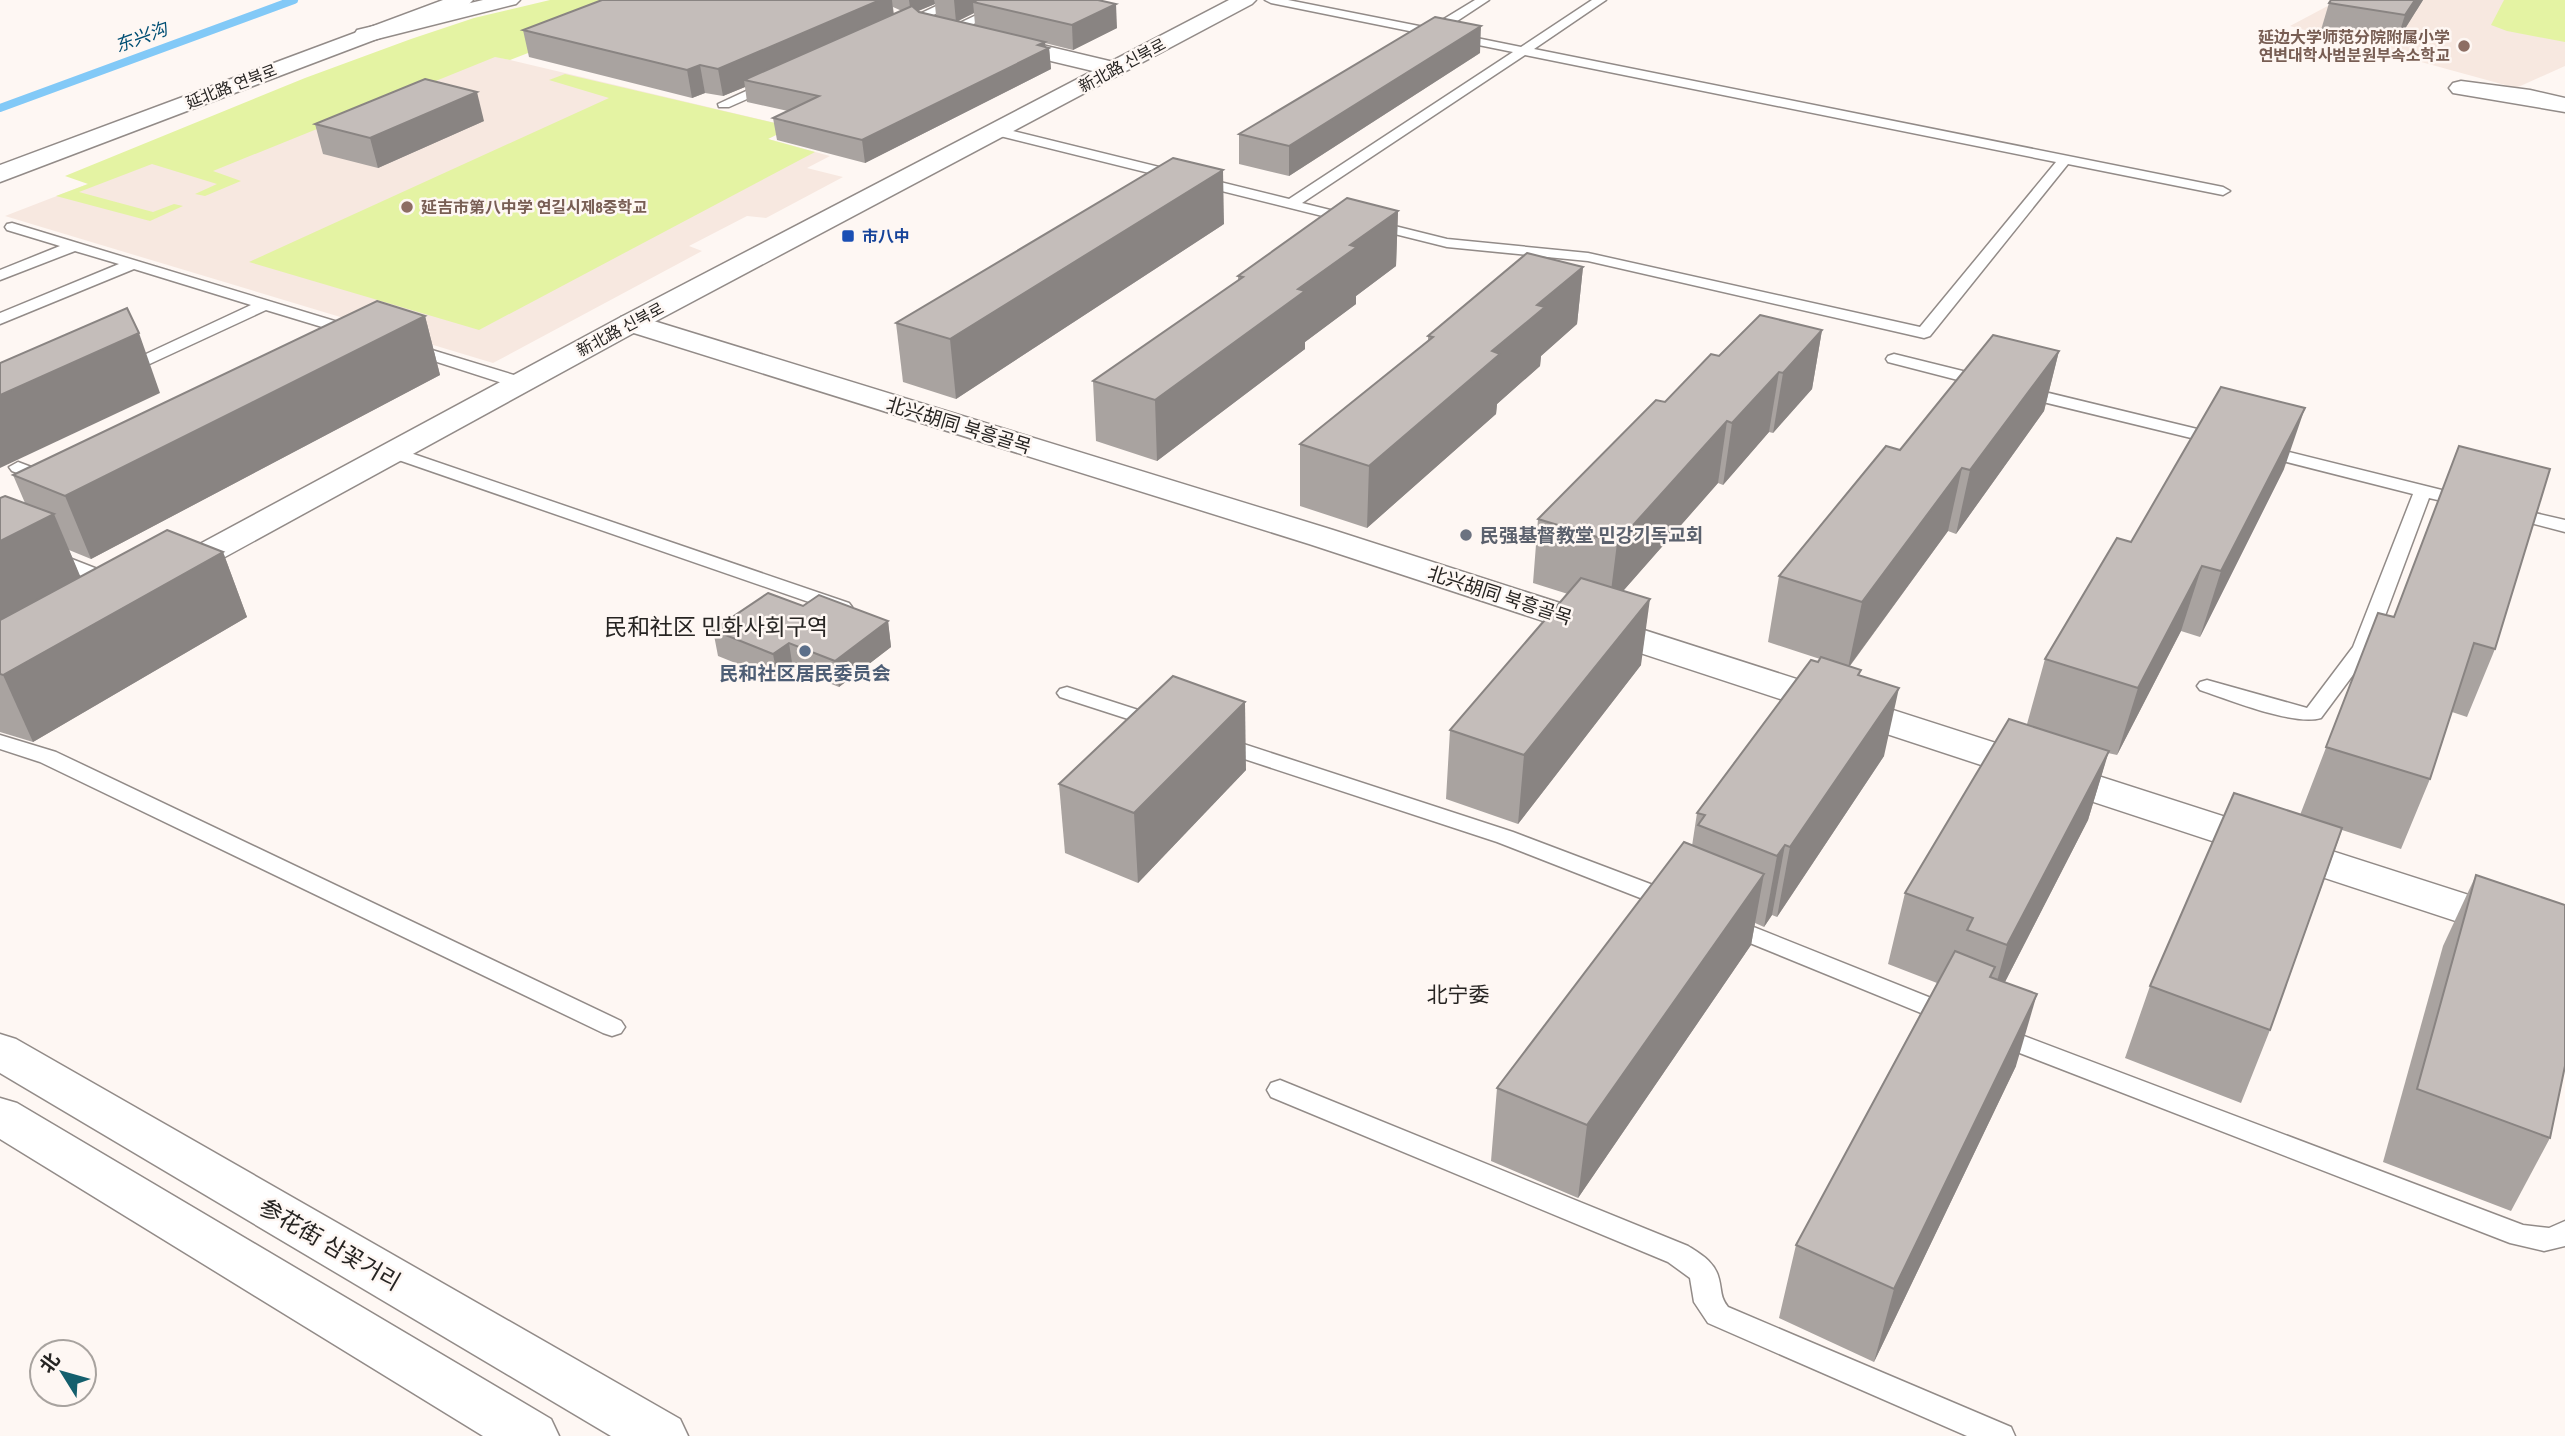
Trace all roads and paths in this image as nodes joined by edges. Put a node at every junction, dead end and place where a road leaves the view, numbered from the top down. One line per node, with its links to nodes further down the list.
1 (422, 0): 13 (street, 延北路 연북로)
2 (462, 0): 16 (street, 延北路 연북로)
3 (509, 0): 16 (street)
4 (959, 0): 12 (lane)
5 (1017, 0): 12 (lane)
6 (1245, 0): 18 (street, 新北路 신북로)
7 (1271, 0): 15 (lane)
8 (1483, 0): 15 (lane)
9 (1600, 0): 17 (lane)
10 (377, 9): 13 (street)
11 (897, 17): 12 (lane)
12 (931, 25): 14 (lane); 18 (street)
13 (341, 28): 24 (street, 延北路 연북로)
14 (887, 32)
15 (1432, 32): 17 (lane)
16 (365, 35): 26 (street, 延北路 연북로)
17 (1526, 51): 25 (lane); 28 (lane)
18 (1114, 69): 23 (street, 新北路 신북로)
19 (787, 76): 21 (lane)
20 (2461, 88): 22 (street)
21 (724, 104)
22 (2565, 105)
23 (997, 131): 28 (lane); 35 (street, 新北路 신북로)
24 (0, 153)
25 (2065, 159): 27 (lane); 28 (lane)
26 (0, 174)
27 (2222, 191)
28 (1291, 204)
29 (12, 227): 30 (lane)
30 (74, 246): 31 (lane); 32 (lane)
31 (134, 264): 33 (lane); 34 (lane)
32 (0, 275)
33 (266, 304): 37 (lane); 38 (lane)
34 (0, 319)
35 (631, 323): 38 (street, 新北路 신북로); 51 (street, 北兴胡同 북흥골목)
36 (1894, 359): 42 (lane)
37 (101, 380)
38 (521, 383): 39 (street, 新北路 신북로)
39 (393, 452): 45 (street, 新北路 신북로); 47 (lane)
40 (18, 467): 41 (lane)
41 (63, 485)
42 (2423, 491): 43 (lane); 48 (lane)
43 (2565, 526)
44 (0, 537): 45 (lane)
45 (144, 588): 46 (street, 新北路 신북로)
46 (103, 610)
47 (860, 614)
48 (2207, 686)
49 (1067, 693): 56 (lane)
50 (0, 742): 52 (lane)
51 (2565, 942)
52 (612, 1027)
53 (0, 1051): 58 (street, 参花街 삼꽃거리)
54 (1280, 1090): 59 (lane)
55 (0, 1116): 57 (street)
56 (2565, 1232)
57 (531, 1436)
58 (660, 1436)
59 (2000, 1436)

